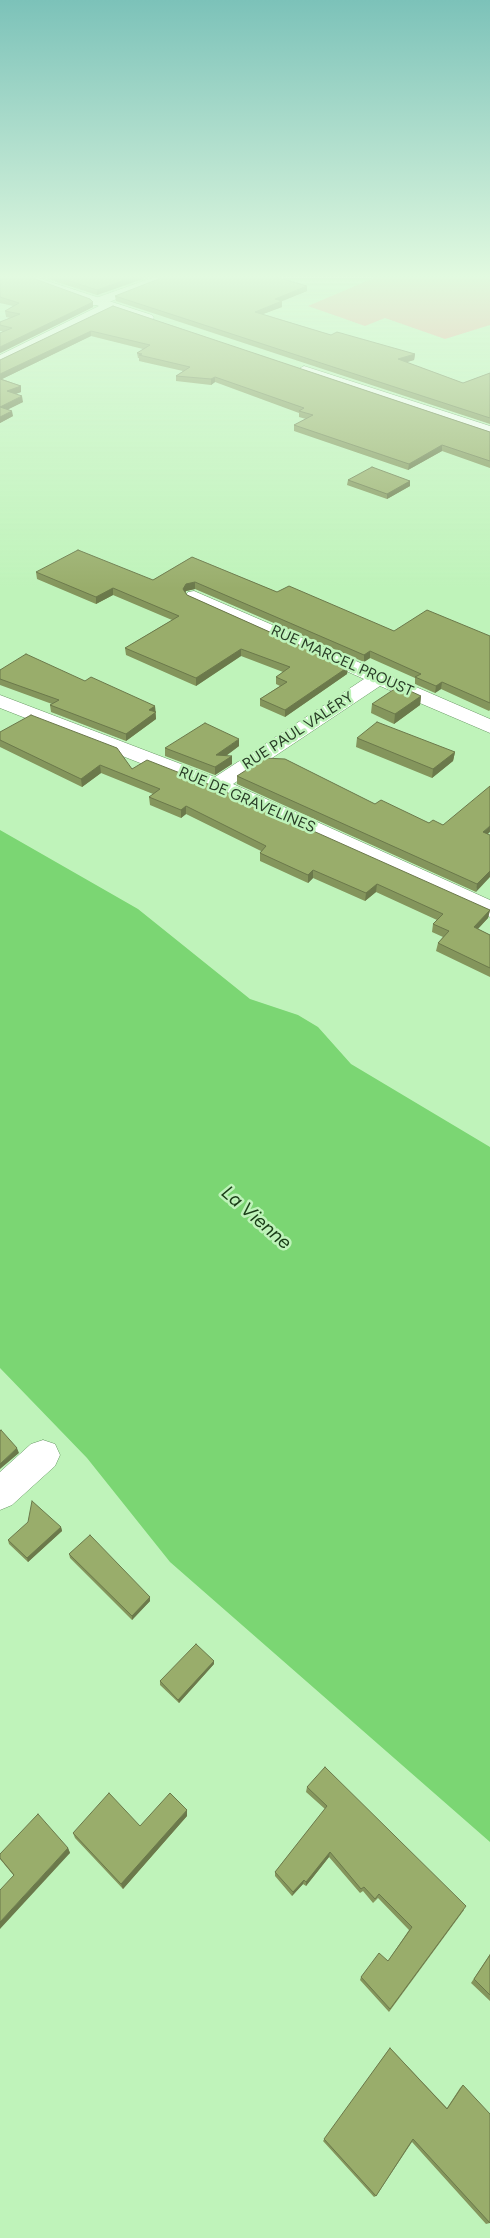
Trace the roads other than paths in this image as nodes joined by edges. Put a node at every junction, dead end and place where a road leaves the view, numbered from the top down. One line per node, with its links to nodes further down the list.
1 (334, 379): 2 (street)
2 (490, 431)
3 (194, 596): 4 (street, RUE MARCEL PROUST)
4 (380, 677): 6 (street, RUE MARCEL PROUST); 7 (street, RUE PAUL VALÉRY)
5 (0, 701): 7 (street, RUE DE GRAVELINES)
6 (490, 726)
7 (217, 785): 8 (street, RUE DE GRAVELINES)
8 (490, 909)
9 (43, 1456): 10 (street)
10 (0, 1494)

